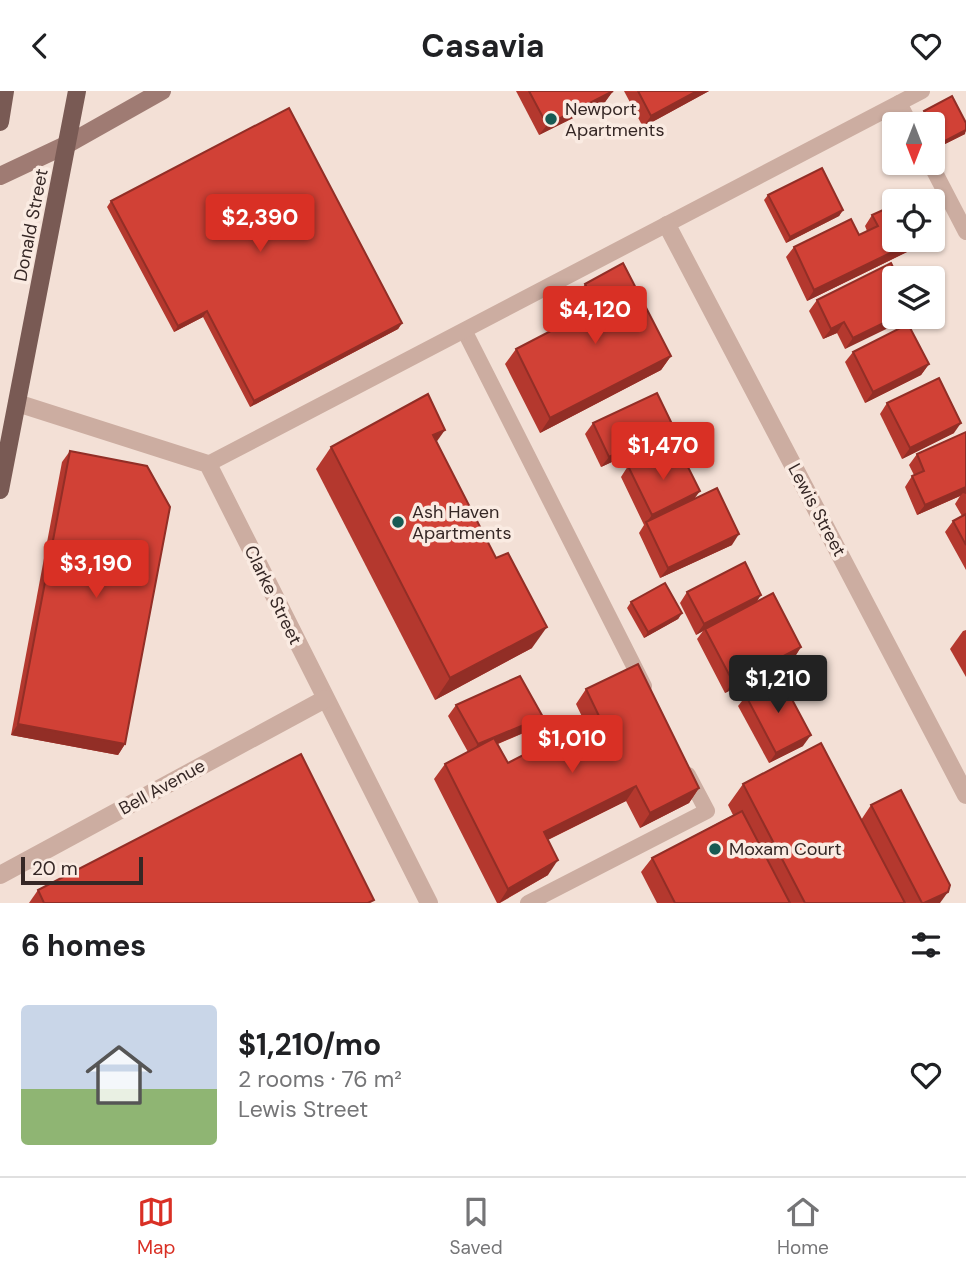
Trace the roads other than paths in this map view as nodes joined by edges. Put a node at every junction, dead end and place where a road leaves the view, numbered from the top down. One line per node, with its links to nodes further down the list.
1 (5, 91): 7 (main road)
2 (77, 91): 8 (main road, Donald Street)
3 (162, 91): 8 (street)
4 (922, 91): 5 (lane)
5 (900, 103): 6 (lane); 11 (lane)
6 (904, 112)
7 (0, 122)
8 (68, 143): 10 (street); 14 (main road, Donald Street)
9 (936, 175): 12 (lane)
10 (0, 176)
11 (667, 225): 13 (lane); 20 (street, Lewis Street)
12 (966, 232)
13 (465, 332): 15 (lane); 18 (lane)
14 (17, 403): 15 (street); 16 (main road, Donald Street)
15 (208, 464): 17 (street, Clarke Street)
16 (0, 490)
17 (325, 699): 21 (street, Bell Avenue); 22 (street, Clarke Street)
18 (651, 701)
19 (682, 762): 23 (lane)
20 (966, 795)
21 (0, 875)
22 (429, 903)
23 (528, 903)

